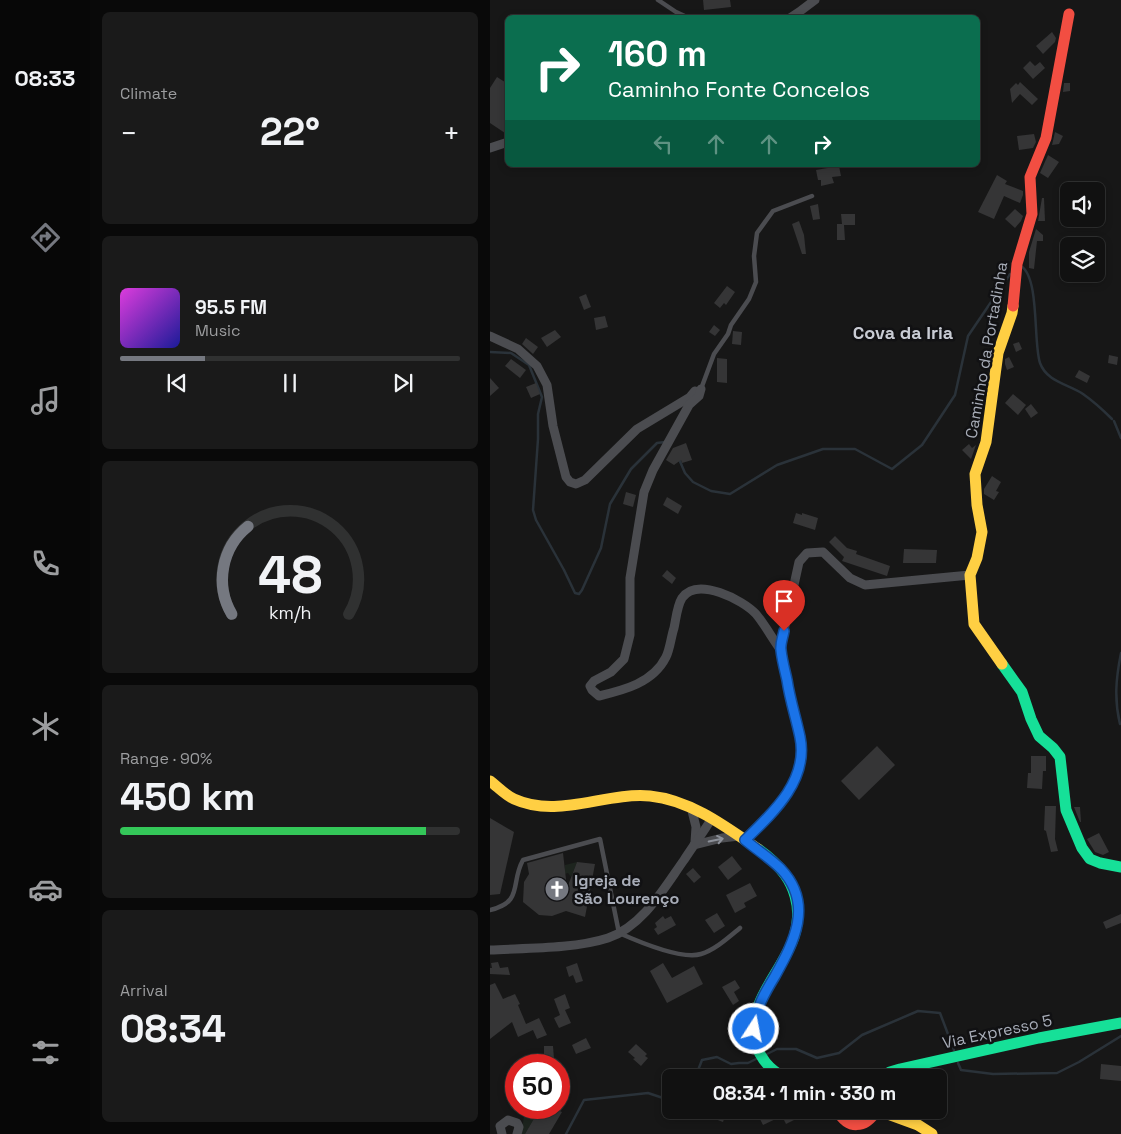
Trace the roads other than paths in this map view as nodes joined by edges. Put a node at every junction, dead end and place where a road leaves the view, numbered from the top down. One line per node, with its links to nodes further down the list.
1 (658, 0): 4 (lane)
2 (815, 0): 5 (street)
3 (1069, 14): 11 (street, Caminho da Portadinha)
4 (682, 15)
5 (794, 15)
6 (505, 143): 7 (street)
7 (490, 148)
8 (812, 196): 10 (lane)
9 (490, 336): 10 (street)
10 (701, 390): 12 (street)
11 (970, 575): 12 (street); 18 (street)
12 (780, 649): 16 (street)
13 (490, 780): 14 (street)
14 (692, 807): 15 (street); 17 (street)
15 (712, 818): 16 (street); 17 (street)
16 (742, 838): 17 (street, one-way to 16); 24 (street)
17 (694, 845): 21 (street)
18 (1121, 868)
19 (490, 910): 21 (lane)
20 (740, 928): 21 (lane)
21 (619, 933): 22 (street)
22 (490, 950)
23 (1121, 1023): 25 (street, Via Expresso 5)
24 (773, 1069)
25 (900, 1069)
26 (843, 1119): 27 (street)
27 (871, 1119)
28 (902, 1119): 32 (street)
29 (501, 1130): 30 (street); 31 (street)
30 (493, 1134)
31 (517, 1134)
32 (932, 1134)

